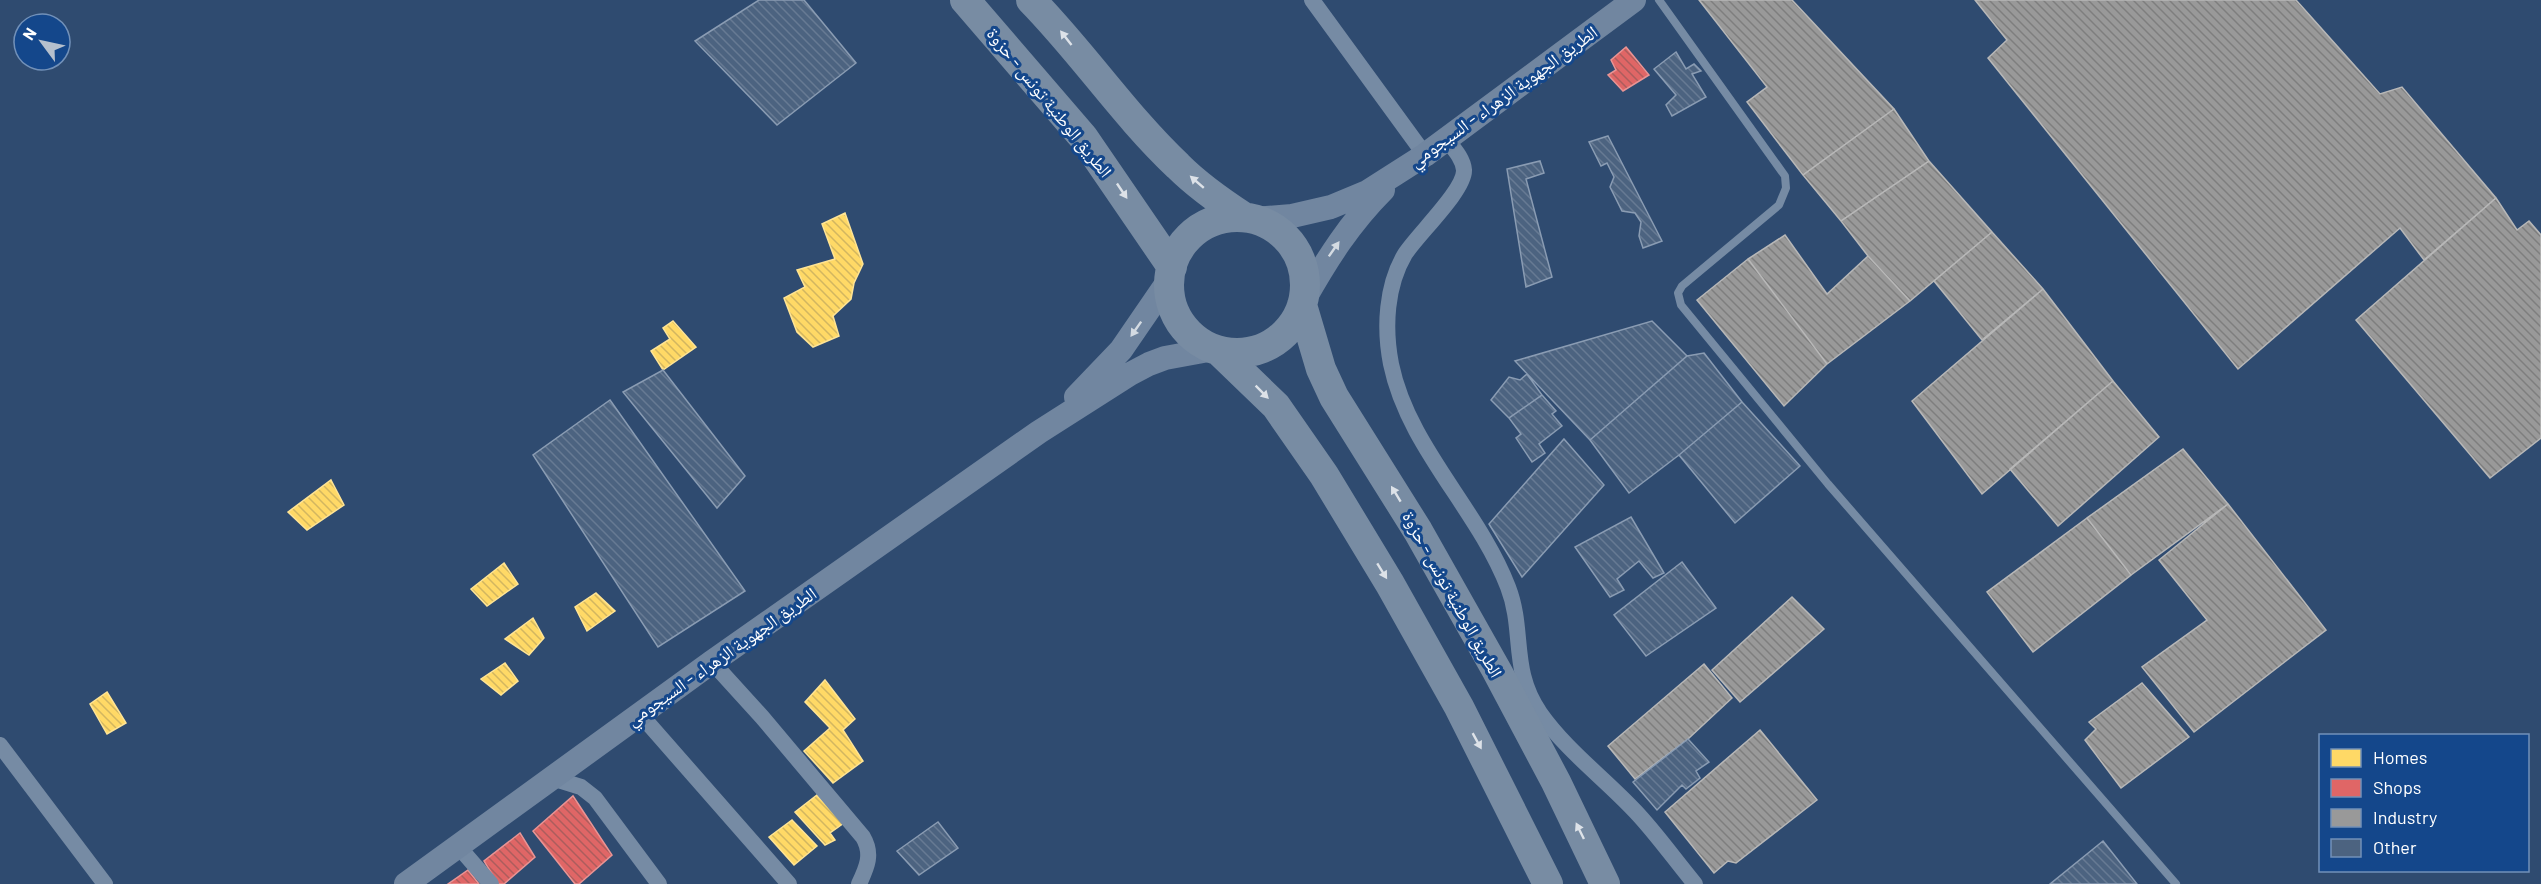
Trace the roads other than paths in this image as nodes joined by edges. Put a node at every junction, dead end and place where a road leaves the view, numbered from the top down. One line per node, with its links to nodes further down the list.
1 (965, 0): 10 (highway, الطريق الوطنية تونس - حزوة, one-way to 10)
2 (1031, 0): 9 (highway, one-way to 2)
3 (1311, 0): 7 (street)
4 (1634, 0): 6 (main road, الطريق الجهوية الزهراء - السيجومي)
5 (1659, 0): 28 (lane)
6 (1446, 139): 7 (main road, الطريق الجهوية الزهراء - السيجومي); 27 (street)
7 (1425, 155): 8 (main road, الطريق الجهوية الزهراء - السيجومي)
8 (1401, 171): 9 (main road, الطريق الجهوية الزهراء - السيجومي); 11 (main road, الطريق الجهوية الزهراء - السيجومي, one-way to 8)
9 (1249, 218): 10 (highway); 11 (highway)
10 (1170, 274): 12 (highway); 13 (main road, الطريق الجهوية الزهراء - السيجومي, one-way to 13)
11 (1303, 302): 12 (highway); 26 (highway, الطريق الوطنية تونس - حزوة, one-way to 11)
12 (1217, 350): 13 (main road, الطريق الجهوية الزهراء - السيجومي); 25 (highway, one-way to 25)
13 (1039, 432): 14 (main road, الطريق الجهوية الزهراء - السيجومي)
14 (712, 662): 15 (main road, الطريق الجهوية الزهراء - السيجومي); 24 (street)
15 (640, 714): 17 (main road, الطريق الجهوية الزهراء - السيجومي); 23 (street)
16 (0, 745): 20 (street)
17 (552, 778): 18 (main road, الطريق الجهوية الزهراء - السيجومي); 22 (street)
18 (458, 846): 19 (main road, الطريق الجهوية الزهراء - السيجومي); 21 (street)
19 (412, 882)
20 (105, 884)
21 (491, 884)
22 (659, 884)
23 (789, 884)
24 (859, 884)
25 (1548, 884)
26 (1605, 884)
27 (1695, 884)
28 (2176, 884)

